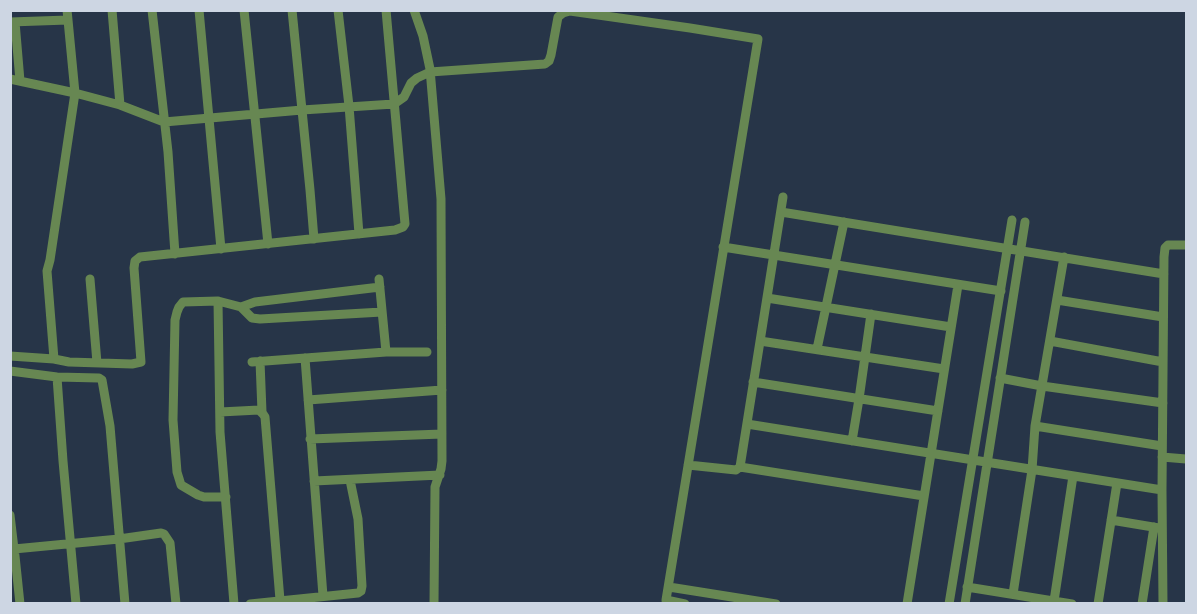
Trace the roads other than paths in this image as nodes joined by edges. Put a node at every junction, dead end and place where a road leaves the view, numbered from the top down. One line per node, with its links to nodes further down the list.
1 (112, 10): 15 (street)
2 (152, 10): 20 (street)
3 (199, 10): 19 (street)
4 (244, 10): 18 (street)
5 (292, 10): 17 (street)
6 (338, 10): 16 (street)
7 (387, 10): 14 (street)
8 (414, 10): 11 (street)
9 (67, 15): 10 (street); 13 (street)
10 (13, 22): 12 (street)
11 (430, 72): 14 (street); 30 (street); 68 (street)
12 (15, 80): 13 (street)
13 (75, 93): 15 (street); 59 (street)
14 (394, 104): 16 (street); 26 (street)
15 (120, 105): 20 (street)
16 (349, 106): 17 (street); 26 (street)
17 (302, 110): 18 (street); 27 (street)
18 (255, 114): 19 (street); 28 (street)
19 (210, 118): 20 (street); 32 (street)
20 (164, 122): 34 (street)
21 (783, 197): 22 (street)
22 (780, 212): 24 (street); 35 (street)
23 (1012, 220): 31 (street)
24 (844, 222): 31 (street); 37 (street)
25 (1026, 222): 33 (street)
26 (359, 234): 27 (street)
27 (314, 239): 28 (street)
28 (268, 244): 32 (street)
29 (1186, 245): 38 (street)
30 (723, 247): 35 (street); 86 (street)
31 (1008, 248): 33 (street); 41 (street)
32 (221, 249): 34 (street)
33 (1021, 250): 36 (street); 65 (street)
34 (175, 254): 61 (street)
35 (774, 255): 37 (street); 42 (street)
36 (1064, 257): 38 (street); 43 (street)
37 (835, 265): 40 (street); 46 (street)
38 (1164, 274): 49 (street)
39 (90, 279): 61 (street)
40 (958, 285): 41 (street); 50 (street)
41 (1001, 291): 84 (street)
42 (767, 298): 46 (street); 51 (street)
43 (1057, 300): 49 (street); 52 (street)
44 (218, 301): 45 (street); 73 (street); 96 (street)
45 (241, 307): 47 (street); 47 (street)
46 (826, 307): 48 (street); 53 (street)
47 (382, 312): 54 (street)
48 (871, 314): 50 (street); 57 (street)
49 (1164, 317): 60 (street)
50 (951, 327): 62 (street)
51 (760, 341): 53 (street); 66 (street)
52 (1050, 341): 60 (street); 67 (street)
53 (817, 349): 57 (street)
54 (386, 352): 55 (street); 58 (street)
55 (427, 352)
56 (10, 356): 59 (street)
57 (866, 357): 62 (street); 69 (street)
58 (304, 358): 70 (street); 74 (street)
59 (54, 359): 61 (street)
60 (1163, 362): 71 (street)
61 (97, 363)
62 (944, 369): 72 (street)
63 (10, 371): 64 (street)
64 (57, 377): 100 (street); 101 (street)
65 (1000, 378): 67 (street); 85 (street)
66 (753, 382): 69 (street); 75 (street)
67 (1042, 386): 71 (street); 76 (street)
68 (441, 390): 70 (street); 77 (street)
69 (860, 399): 72 (street); 79 (street)
70 (308, 400): 78 (street)
71 (1163, 403): 80 (street)
72 (938, 411): 81 (street)
73 (220, 412): 74 (street); 96 (street)
74 (262, 412): 107 (street)
75 (747, 424): 79 (street); 87 (street)
76 (1035, 426): 80 (street); 88 (street)
77 (442, 434): 78 (street); 89 (street)
78 (310, 439): 92 (street)
79 (852, 441): 81 (street)
80 (1162, 446): 82 (street)
81 (931, 454): 84 (street); 95 (street)
82 (1162, 457): 83 (street); 94 (street)
83 (1186, 459)
84 (972, 460): 85 (street); 119 (street)
85 (986, 463): 88 (street); 104 (street)
86 (688, 465): 87 (street); 103 (street)
87 (740, 467): 95 (street)
88 (1032, 470): 90 (street); 105 (street)
89 (440, 475): 91 (street); 115 (street)
90 (1073, 476): 93 (street); 108 (street)
91 (350, 480): 92 (street); 106 (street)
92 (314, 481): 106 (street)
93 (1117, 483): 94 (street); 98 (street)
94 (1162, 490): 99 (street)
95 (924, 496): 118 (street)
96 (226, 497): 113 (street)
97 (10, 515): 102 (street)
98 (1111, 520): 99 (street); 122 (street)
99 (1158, 528): 123 (street); 124 (street)
100 (119, 539): 101 (street); 111 (street); 112 (street)
101 (71, 543): 102 (street); 110 (street)
102 (12, 549): 109 (street)
103 (669, 587): 116 (street); 117 (street)
104 (967, 587): 105 (street); 120 (street)
105 (1013, 594): 108 (street)
106 (323, 596): 107 (street)
107 (280, 600): 114 (street)
108 (1054, 601): 121 (street)
109 (21, 603)
110 (76, 603)
111 (125, 603)
112 (176, 603)
113 (234, 603)
114 (250, 603)
115 (434, 603)
116 (685, 603)
117 (776, 603)
118 (907, 603)
119 (949, 603)
120 (965, 603)
121 (1072, 603)
122 (1098, 603)
123 (1142, 603)
124 (1163, 603)

